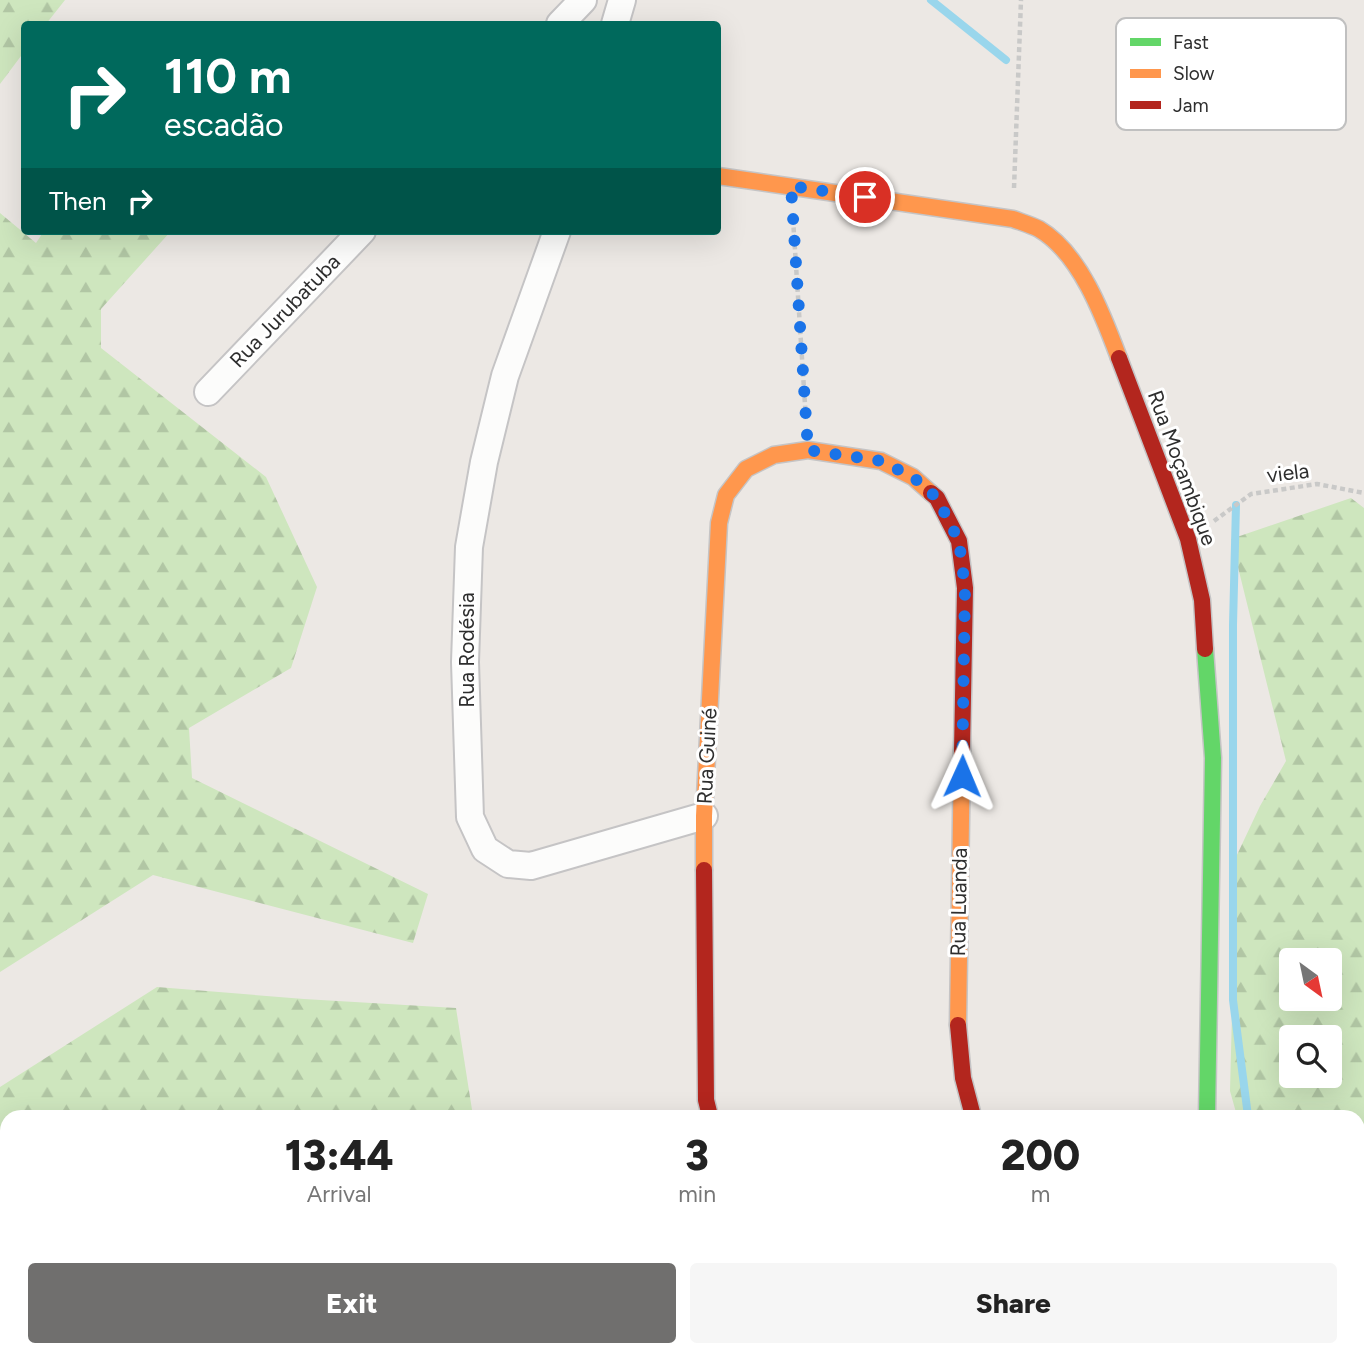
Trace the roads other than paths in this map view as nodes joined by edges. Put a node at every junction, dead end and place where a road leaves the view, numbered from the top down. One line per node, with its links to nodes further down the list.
1 (583, 0): 3 (street)
2 (622, 0): 4 (street)
3 (563, 21)
4 (616, 21)
5 (721, 176): 13 (street, Rua Moçambique)
6 (358, 235): 8 (street, Rua Jurubatuba)
7 (556, 235): 10 (street, Rua Rodésia)
8 (208, 392)
9 (808, 450): 10 (street, Rua Guiné); 12 (street, Rua Luanda)
10 (704, 816): 11 (street, Rua Guiné)
11 (708, 1110)
12 (971, 1110)
13 (1207, 1110)

